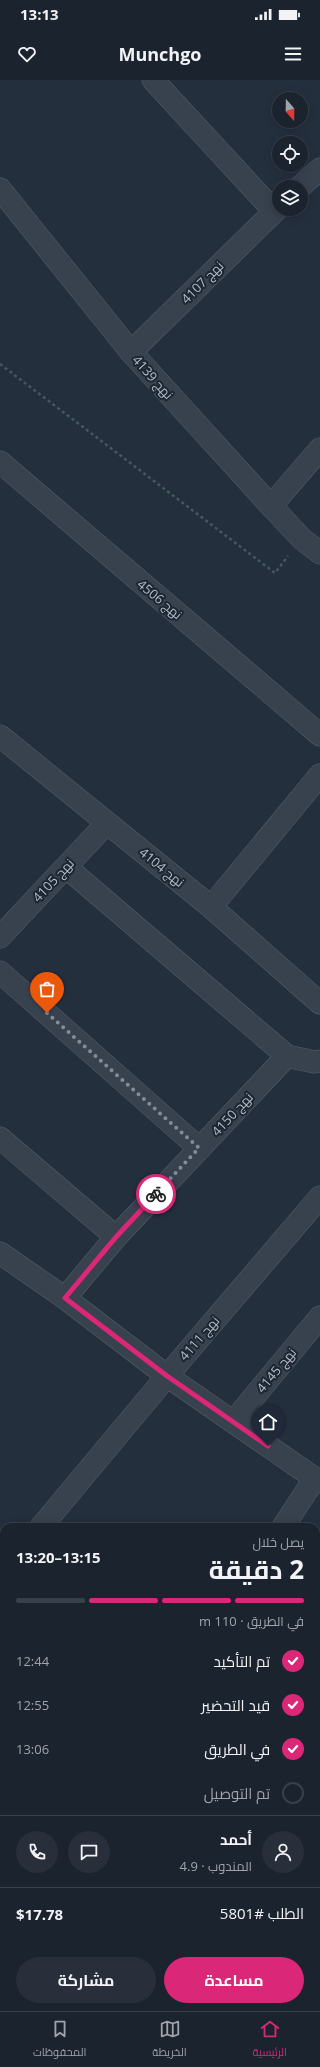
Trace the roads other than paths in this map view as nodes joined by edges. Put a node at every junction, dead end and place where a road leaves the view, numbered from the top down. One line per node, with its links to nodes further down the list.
1 (153, 80): 5 (street, نهج 4107)
2 (320, 169): 3 (street)
3 (308, 180)
4 (0, 189): 7 (street, نهج 4139)
5 (272, 205)
6 (272, 213): 7 (street, نهج 4107)
7 (131, 352): 10 (street, نهج 4139)
8 (320, 449): 10 (street)
9 (0, 462): 12 (street, نهج 4506)
10 (271, 506): 11 (street, نهج 4139)
11 (320, 553)
12 (320, 735)
13 (0, 736): 15 (street, نهج 4104)
14 (320, 774): 17 (street)
15 (107, 823): 16 (street, نهج 4105); 17 (street, نهج 4104)
16 (66, 867): 18 (street, نهج 4105); 21 (street)
17 (212, 907): 20 (street, نهج 4104)
18 (0, 937)
19 (0, 972): 24 (street)
20 (320, 1003)
21 (287, 1056): 22 (street); 24 (street, نهج 4150)
22 (320, 1061)
23 (0, 1138): 26 (street)
24 (199, 1148): 26 (street, نهج 4150)
25 (320, 1197): 30 (street, نهج 4111)
26 (116, 1237): 28 (street, نهج 4150)
27 (0, 1253): 28 (street)
28 (65, 1298): 30 (street)
29 (320, 1317): 31 (street, نهج 4145)
30 (167, 1376): 31 (street); 33 (street, نهج 4111)
31 (233, 1422): 32 (street)
32 (317, 1480): 34 (street)
33 (48, 1523)
34 (286, 1523)

